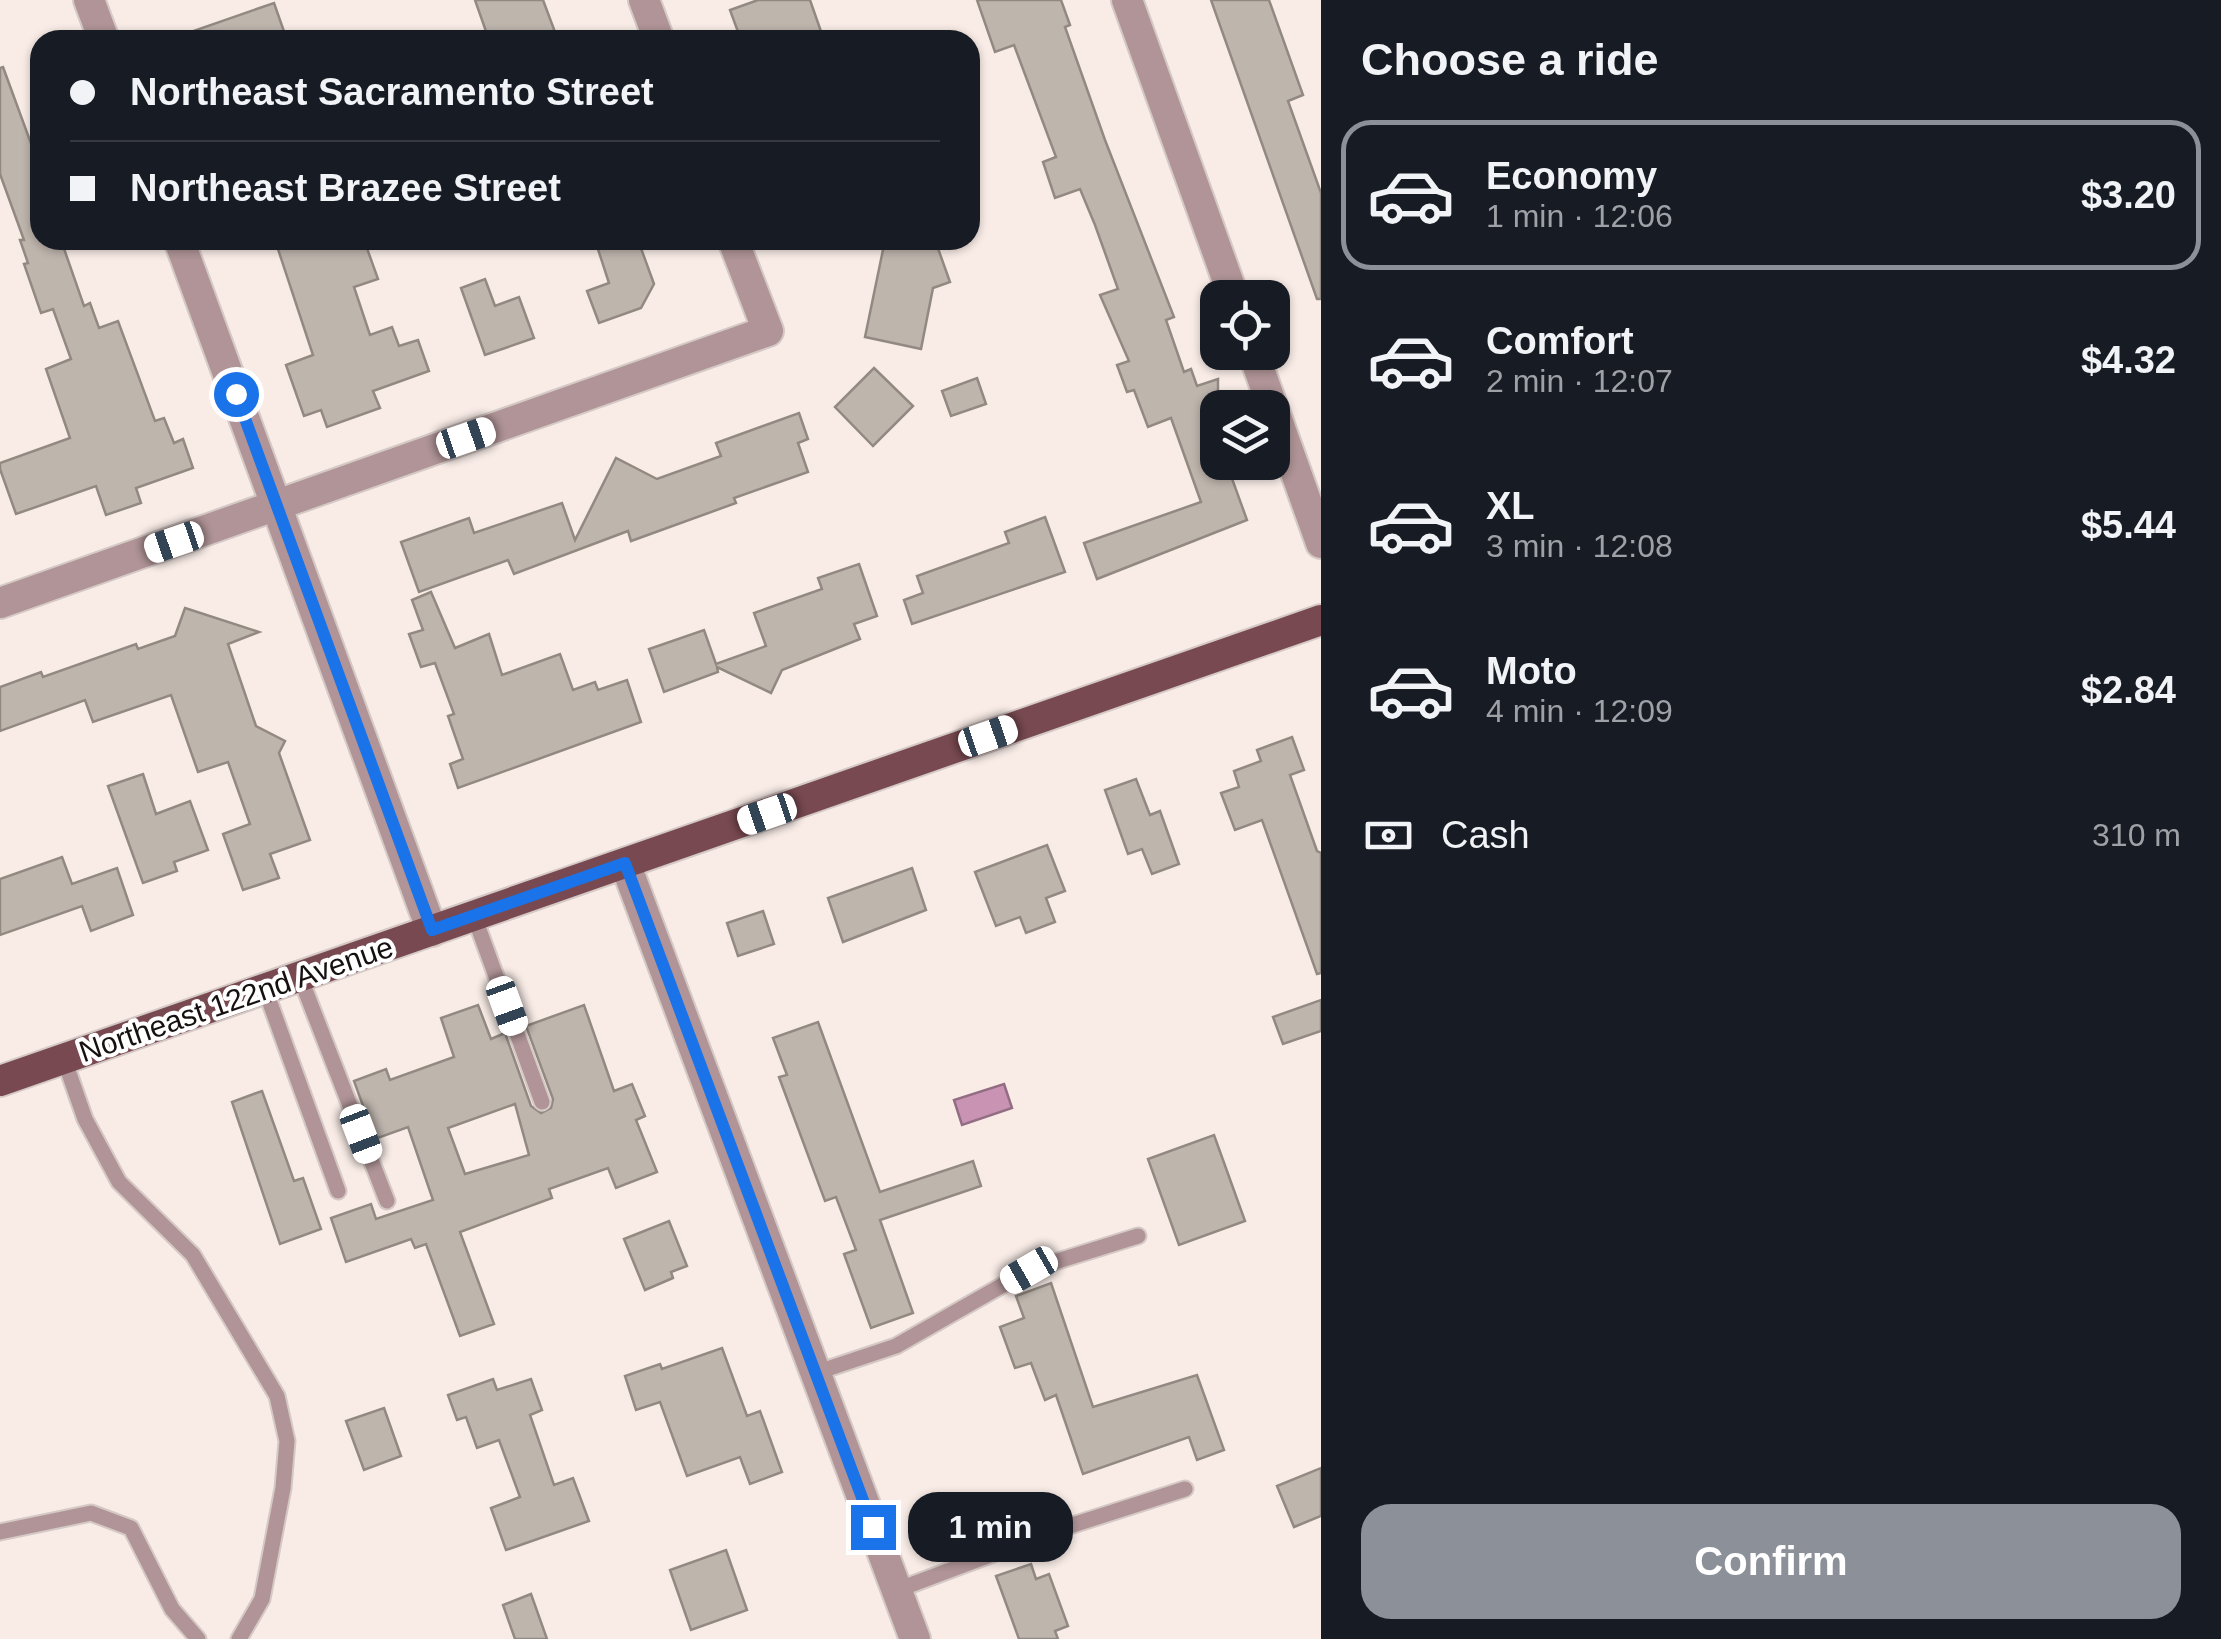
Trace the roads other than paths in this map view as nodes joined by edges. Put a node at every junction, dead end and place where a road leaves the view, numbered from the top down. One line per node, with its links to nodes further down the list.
1 (90, 0): 4 (street)
2 (644, 0): 5 (street)
3 (1128, 0): 8 (street)
4 (100, 30)
5 (655, 30)
6 (183, 250): 10 (street)
7 (738, 250): 10 (street)
8 (1228, 280)
9 (1259, 370): 11 (street)
10 (278, 505): 12 (street); 16 (street)
11 (1321, 543)
12 (0, 603)
13 (1321, 620): 14 (main road, Northeast 122nd Avenue)
14 (625, 863): 15 (main road, Northeast 122nd Avenue); 25 (street)
15 (474, 916): 16 (main road, Northeast 122nd Avenue); 21 (lane)
16 (432, 930): 17 (main road, Northeast 122nd Avenue)
17 (300, 977): 18 (main road, Northeast 122nd Avenue); 23 (lane)
18 (265, 989): 19 (main road, Northeast 122nd Avenue); 22 (lane)
19 (64, 1059): 20 (main road, Northeast 122nd Avenue); 30 (lane)
20 (0, 1082)
21 (542, 1102)
22 (338, 1191)
23 (387, 1201)
24 (1138, 1236): 25 (lane)
25 (815, 1372): 28 (street)
26 (1185, 1488): 28 (lane)
27 (0, 1532): 29 (lane)
28 (896, 1590): 31 (street)
29 (198, 1639)
30 (239, 1639)
31 (915, 1639)

